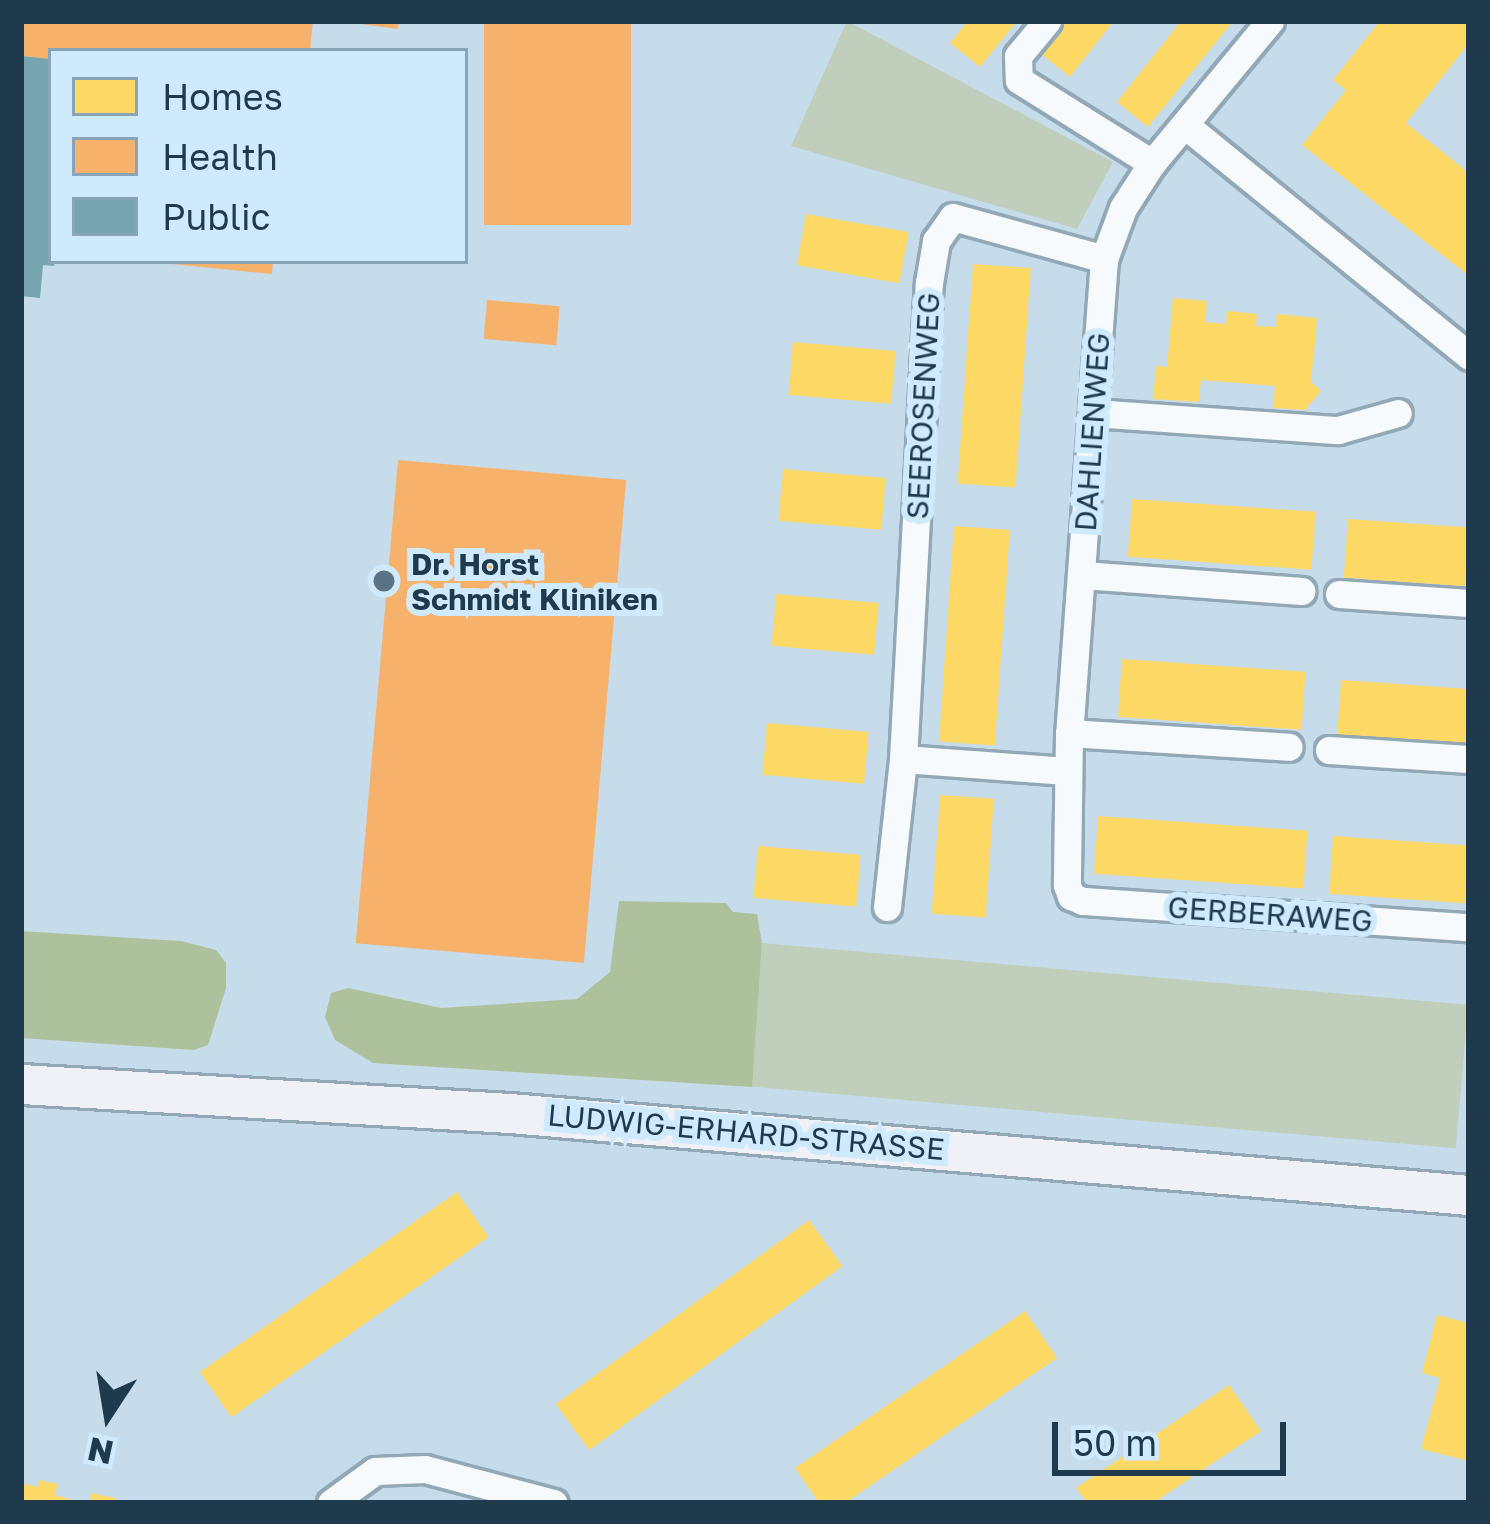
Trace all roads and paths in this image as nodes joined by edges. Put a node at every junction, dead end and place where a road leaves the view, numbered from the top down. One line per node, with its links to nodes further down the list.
1 (1047, 21): 4 (street)
2 (1270, 21): 3 (street, DAHLIENWEG)
3 (1185, 125): 4 (street, DAHLIENWEG); 6 (street)
4 (1152, 164): 5 (street, DAHLIENWEG)
5 (1104, 259): 7 (street, DAHLIENWEG); 16 (street, SEEROSENWEG)
6 (1469, 356)
7 (1093, 413): 8 (street); 9 (street, DAHLIENWEG)
8 (1398, 413)
9 (1083, 575): 10 (street); 13 (street, DAHLIENWEG)
10 (1301, 591)
11 (1339, 593): 12 (street)
12 (1469, 603)
13 (1069, 733): 14 (street); 18 (street, DAHLIENWEG)
14 (1289, 747)
15 (1329, 750): 17 (street)
16 (903, 759): 18 (street); 20 (street, SEEROSENWEG)
17 (1469, 759)
18 (1067, 771): 19 (street, DAHLIENWEG)
19 (1071, 896): 21 (street, GERBERAWEG)
20 (887, 907)
21 (1469, 927)
22 (21, 1084): 23 (main road, LUDWIG-ERHARD-STRASSE)
23 (1469, 1195)
24 (331, 1503): 25 (street)
25 (554, 1503)

